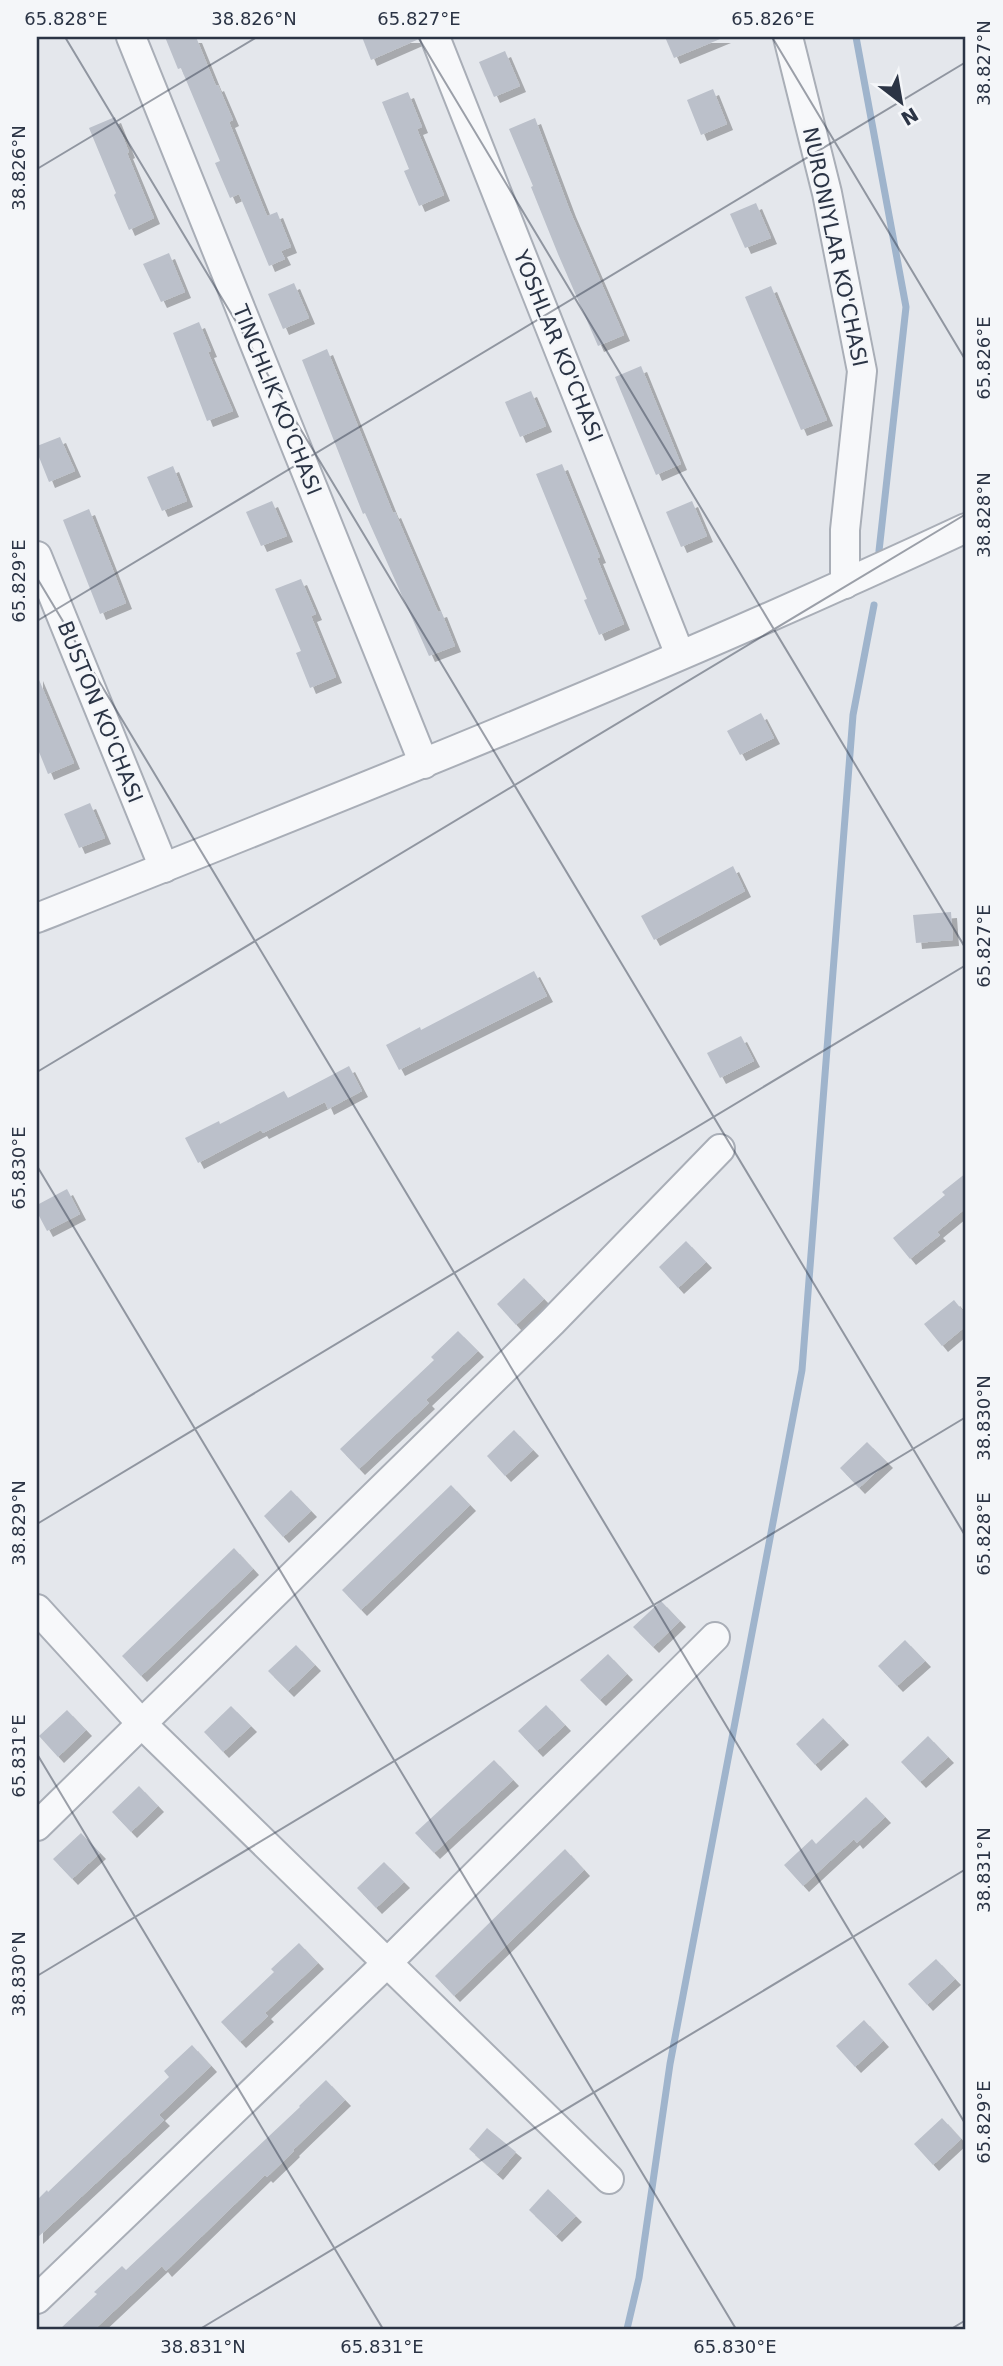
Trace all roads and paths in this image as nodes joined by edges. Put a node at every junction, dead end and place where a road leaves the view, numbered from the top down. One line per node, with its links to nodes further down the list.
1 (131, 37): 8 (street, TINCHLIK KO'CHASI)
2 (435, 37): 7 (street, YOSHLAR KO'CHASI)
3 (788, 37): 6 (street, NURONIYLAR KO'CHASI)
4 (966, 528): 6 (street)
5 (37, 556): 9 (street, BUSTON KO'CHASI)
6 (845, 584): 7 (street)
7 (680, 655): 8 (street)
8 (424, 764): 9 (street)
9 (164, 868): 10 (street)
10 (37, 918)
11 (720, 1149): 14 (street)
12 (37, 1609): 14 (street)
13 (715, 1637): 16 (street)
14 (142, 1724): 15 (street); 16 (street)
15 (37, 1826)
16 (386, 1964): 17 (street); 18 (street)
17 (609, 2179)
18 (37, 2299)

